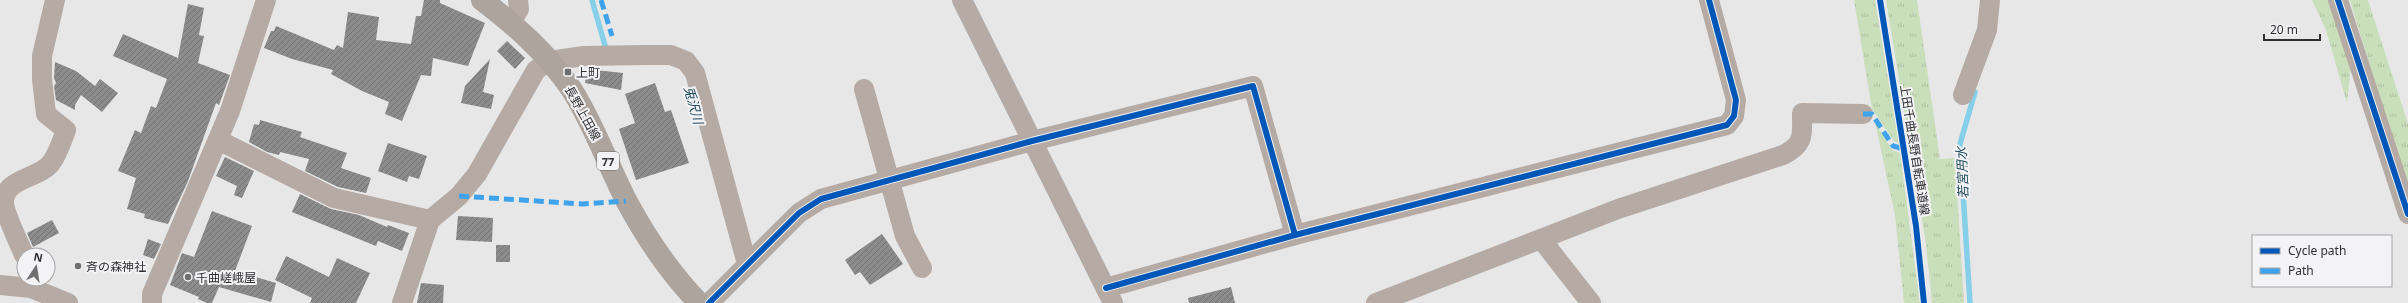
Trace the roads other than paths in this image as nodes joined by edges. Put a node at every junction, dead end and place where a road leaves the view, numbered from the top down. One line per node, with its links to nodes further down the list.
1 (55, 0): 21 (street)
2 (266, 0): 14 (street)
3 (482, 0): 9 (main road, 長野上田線 / 77)
4 (518, 0): 9 (street)
5 (962, 0): 15 (street)
6 (1709, 0): 19 (street)
7 (1990, 0): 12 (street)
8 (2338, 0): 17 (street)
9 (511, 22): 10 (main road, 長野上田線 / 77)
10 (549, 61): 18 (street); 22 (street); 31 (main road, 長野上田線 / 77)
11 (864, 89): 16 (street)
12 (1963, 95)
13 (1863, 114): 20 (street)
14 (218, 140): 18 (street); 29 (street)
15 (1032, 141): 16 (street); 19 (street); 27 (street)
16 (890, 180): 22 (street); 23 (street)
17 (2408, 214)
18 (430, 220): 30 (street)
19 (1295, 235): 27 (street)
20 (1541, 239): 33 (street); 34 (street)
21 (21, 247)
22 (746, 264): 32 (street)
23 (922, 268)
24 (16, 284): 25 (street)
25 (0, 285)
26 (36, 287): 28 (street)
27 (1109, 296)
28 (68, 303)
29 (152, 303)
30 (402, 303)
31 (699, 303)
32 (710, 303)
33 (1376, 303)
34 (1591, 303)

